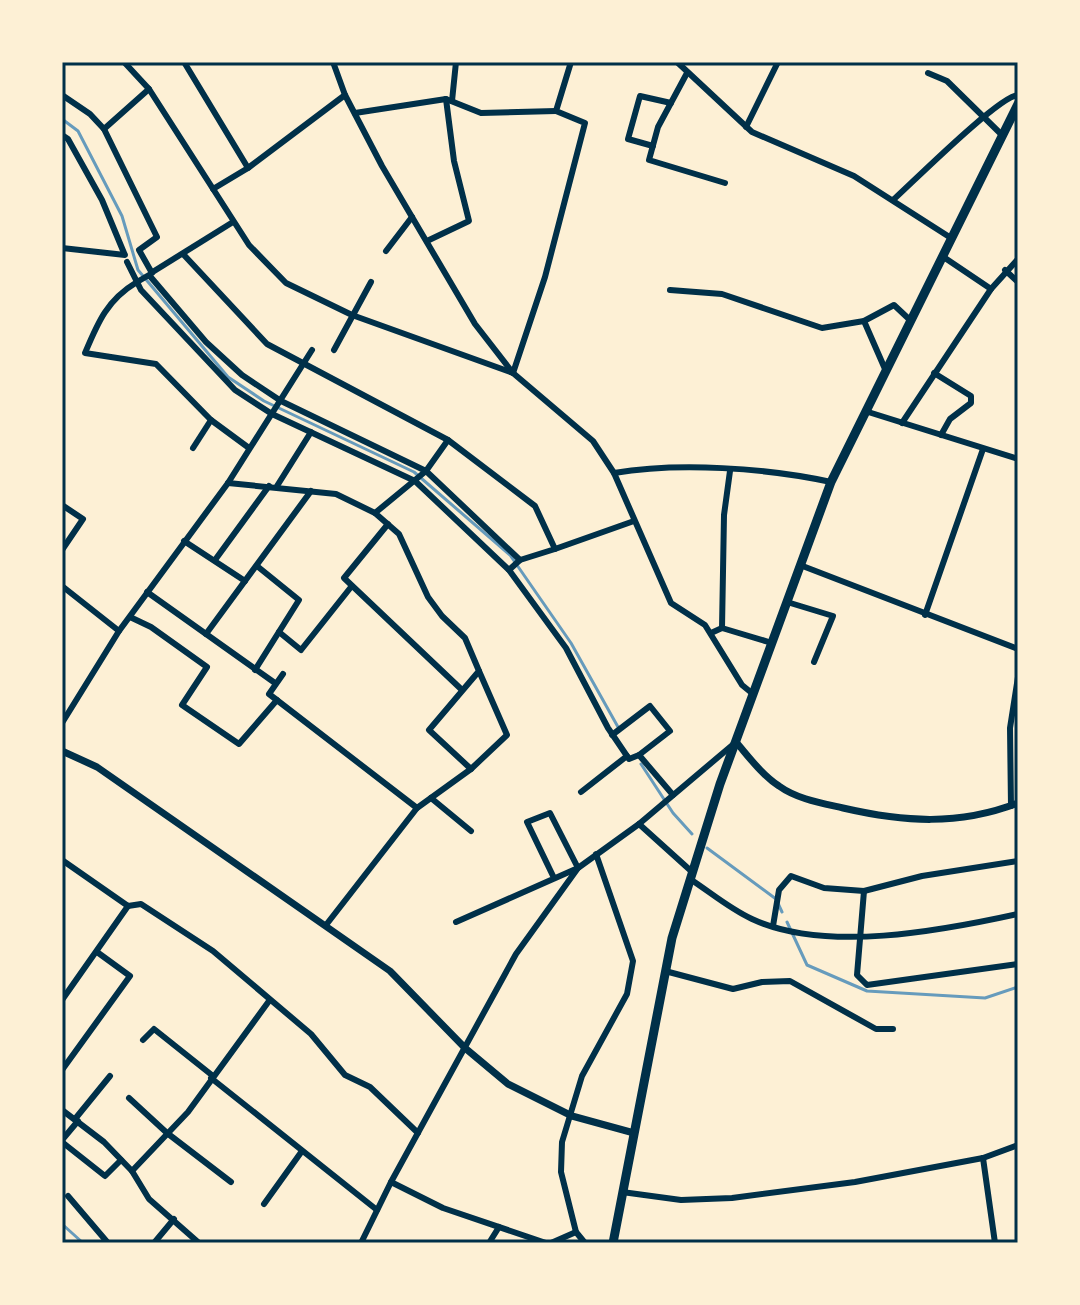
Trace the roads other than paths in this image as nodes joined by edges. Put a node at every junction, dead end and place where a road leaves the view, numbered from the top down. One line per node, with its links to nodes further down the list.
1 (124, 62): 10 (street)
2 (184, 62): 25 (street)
3 (333, 62): 12 (street)
4 (456, 62): 14 (street)
5 (571, 62): 17 (street)
6 (677, 62): 8 (street)
7 (778, 62): 20 (street)
8 (687, 73): 15 (street); 20 (street)
9 (928, 73): 19 (street)
10 (149, 89): 21 (street); 27 (street)
11 (62, 95): 21 (street)
12 (345, 95): 18 (street); 25 (street)
13 (1018, 95): 19 (street)
14 (449, 100): 17 (street); 18 (street); 32 (street)
15 (671, 103): 24 (street); 24 (street)
16 (1017, 109): 23 (main road)
17 (556, 111): 52 (street)
18 (355, 113): 29 (street)
19 (984, 117): 23 (street); 28 (street)
20 (746, 127): 28 (street)
21 (104, 129): 40 (street)
22 (62, 135): 37 (street)
23 (1003, 136): 31 (main road)
24 (653, 146): 26 (street)
25 (248, 168): 27 (street)
26 (725, 183)
27 (213, 189): 30 (street)
28 (893, 200): 31 (street)
29 (412, 217): 32 (street); 34 (street)
30 (233, 222): 35 (street); 45 (street)
31 (951, 238): 36 (main road)
32 (427, 241): 52 (street)
33 (62, 248): 37 (street)
34 (386, 251)
35 (183, 254): 40 (street); 50 (street)
36 (942, 256): 43 (street); 46 (main road)
37 (125, 257): 40 (street)
38 (1018, 259): 39 (street)
39 (1005, 270): 42 (street); 43 (street)
40 (145, 277): 54 (street); 54 (street); 56 (street)
41 (371, 282): 45 (street)
42 (1018, 282)
43 (991, 289): 53 (street)
44 (670, 290): 47 (street)
45 (352, 315): 49 (street); 52 (street)
46 (910, 320): 47 (street); 51 (main road)
47 (864, 321): 51 (street)
48 (312, 350): 50 (street)
49 (334, 350)
50 (303, 365): 54 (street); 60 (street)
51 (885, 369): 55 (main road)
52 (513, 373): 66 (street)
53 (934, 373): 57 (street); 59 (street)
54 (277, 407): 58 (street); 62 (street); 67 (street)
55 (864, 410): 57 (street); 68 (main road)
56 (211, 420): 61 (street); 62 (street)
57 (902, 423): 59 (street)
58 (311, 432): 67 (street); 71 (street)
59 (941, 435): 63 (street)
60 (448, 440): 67 (street); 78 (street)
61 (193, 448)
62 (249, 448): 69 (street)
63 (983, 449): 64 (street); 89 (street)
64 (1018, 459)
65 (730, 471): 66 (street); 68 (street); 91 (street)
66 (614, 473): 75 (street)
67 (421, 476): 74 (street); 81 (street); 81 (street)
68 (831, 482): 82 (main road)
69 (228, 483): 70 (street); 77 (street)
70 (269, 486): 71 (street); 80 (street)
71 (277, 486): 72 (street)
72 (311, 491): 74 (street); 83 (street)
73 (62, 505): 79 (street)
74 (375, 513): 76 (street)
75 (634, 521): 78 (street); 94 (street)
76 (388, 524): 86 (street); 100 (street)
77 (184, 541): 80 (street); 87 (street)
78 (555, 549): 81 (street)
79 (62, 550)
80 (215, 560): 84 (street)
81 (515, 564): 108 (street)
82 (800, 565): 88 (main road); 89 (street)
83 (257, 566): 84 (street); 93 (street)
84 (245, 581): 95 (street)
85 (62, 586): 92 (street)
86 (351, 587): 93 (street); 104 (street)
87 (147, 592): 90 (street); 95 (street)
88 (787, 602): 96 (main road); 98 (street)
89 (925, 615): 97 (street)
90 (130, 617): 92 (street); 106 (street)
91 (722, 628): 94 (street); 96 (street)
92 (119, 631): 107 (street)
93 (279, 632): 99 (street)
94 (711, 633): 105 (street)
95 (206, 634): 99 (street)
96 (772, 643): 105 (main road)
97 (1018, 649)
98 (814, 662)
99 (255, 670): 103 (street)
100 (479, 671): 104 (street); 113 (street)
101 (283, 674): 103 (street)
102 (1018, 677): 117 (street)
103 (275, 683): 106 (street)
104 (461, 689): 113 (street)
105 (753, 694): 109 (main road)
106 (277, 700): 118 (street)
107 (62, 723)
108 (612, 735): 111 (street); 112 (street)
109 (736, 742): 116 (street); 117 (street); 125 (main road)
110 (62, 751): 131 (street)
111 (639, 755): 112 (street); 116 (street)
112 (627, 756): 114 (street)
113 (471, 769): 115 (street)
114 (581, 792)
115 (431, 798): 118 (street); 120 (street)
116 (668, 800): 119 (street)
117 (1014, 804)
118 (417, 808): 131 (street)
119 (639, 824): 121 (street); 125 (street)
120 (471, 831)
121 (596, 854): 124 (street); 147 (street)
122 (62, 860): 128 (street)
123 (1018, 861): 127 (street)
124 (578, 868): 126 (street); 126 (street); 141 (street)
125 (689, 874): 132 (street); 136 (main road)
126 (554, 878): 130 (street)
127 (864, 891): 132 (street); 133 (street)
128 (128, 906): 134 (street); 138 (street)
129 (1018, 914): 133 (street)
130 (456, 922)
131 (326, 925): 141 (street)
132 (773, 926): 133 (street)
133 (860, 936): 135 (street)
134 (97, 952): 137 (street); 142 (street)
135 (1018, 964)
136 (665, 971): 139 (street); 151 (main road)
137 (62, 1000)
138 (269, 1001): 144 (street); 150 (street)
139 (893, 1029)
140 (143, 1040): 144 (street)
141 (465, 1048): 147 (street); 150 (street)
142 (62, 1070)
143 (110, 1076): 148 (street)
144 (212, 1077): 149 (street); 154 (street)
145 (129, 1098): 149 (street)
146 (62, 1110): 148 (street)
147 (572, 1116): 151 (street); 166 (street)
148 (76, 1120): 152 (street); 156 (street)
149 (168, 1133): 157 (street); 158 (street)
150 (418, 1133): 159 (street)
151 (634, 1133): 160 (main road)
152 (62, 1141): 156 (street)
153 (1018, 1145): 155 (street)
154 (302, 1151): 162 (street); 163 (street)
155 (983, 1158): 160 (street); 175 (street)
156 (121, 1160): 157 (street)
157 (132, 1171): 164 (street)
158 (231, 1182)
159 (391, 1182): 163 (street); 165 (street)
160 (622, 1192): 174 (main road)
161 (68, 1196): 167 (street)
162 (264, 1204)
163 (377, 1210): 170 (street)
164 (174, 1219): 168 (street); 169 (street)
165 (499, 1227): 171 (street); 172 (street)
166 (576, 1232): 172 (street); 173 (street)
167 (108, 1243)
168 (154, 1243)
169 (199, 1243)
170 (361, 1243)
171 (489, 1243)
172 (549, 1243)
173 (585, 1243)
174 (613, 1243)
175 (995, 1243)

